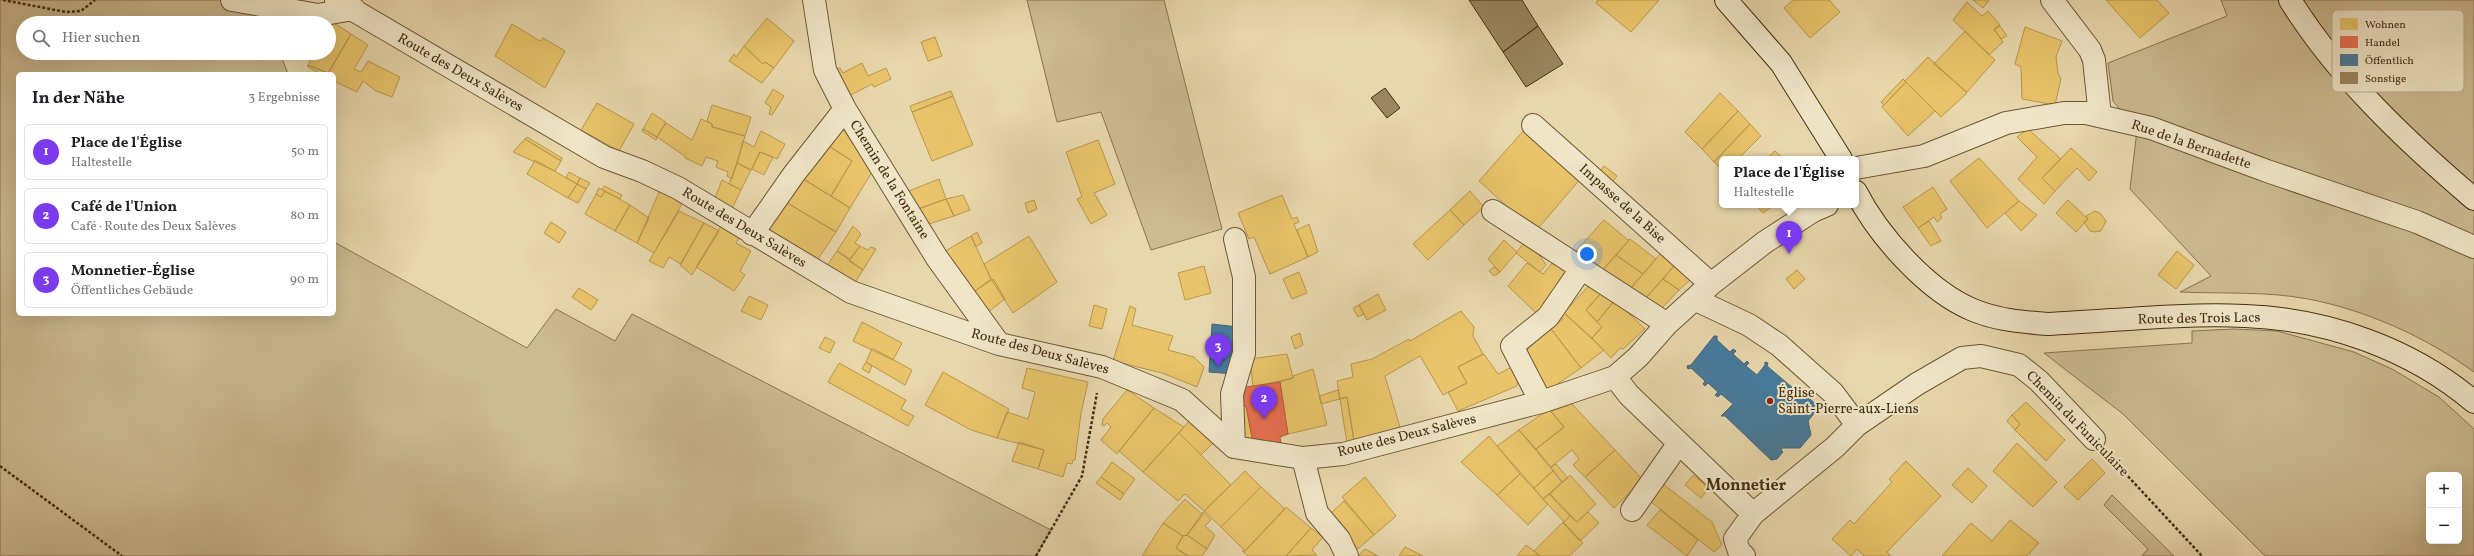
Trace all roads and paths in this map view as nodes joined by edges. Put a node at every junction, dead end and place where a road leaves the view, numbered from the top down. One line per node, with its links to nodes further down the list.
1 (4, 0): 2 (path)
2 (95, 0)
3 (232, 0): 8 (street)
4 (814, 0): 11 (street, Chemin de la Fontaine)
5 (1726, 0): 14 (street)
6 (2052, 0): 12 (street)
7 (2290, 0): 9 (street)
8 (345, 5): 20 (street, Route des Deux Salèves)
9 (2332, 59)
10 (2362, 92): 17 (street)
11 (845, 109): 20 (street); 27 (street, Chemin de la Fontaine)
12 (2100, 116): 15 (street, Rue de la Bernadette); 22 (street, Rue de la Bernadette)
13 (1533, 125): 24 (street, Impasse de la Bise)
14 (1839, 156)
15 (1859, 167)
16 (1859, 198): 31 (street, Route des Trois Lacs)
17 (2474, 199)
18 (1820, 208): 24 (street, Route des Deux Salèves)
19 (1493, 211): 23 (street)
20 (752, 234): 27 (street, Route des Deux Salèves)
21 (1235, 239): 35 (street)
22 (2474, 247)
23 (1581, 269): 26 (street); 30 (street)
24 (1711, 284): 25 (street, Route des Deux Salèves)
25 (1694, 299): 26 (street, Route des Deux Salèves); 32 (street)
26 (1667, 324): 29 (street, Route des Deux Salèves)
27 (999, 344): 28 (street, Route des Deux Salèves)
28 (1102, 367): 35 (street, Route des Deux Salèves); 42 (path)
29 (1615, 377): 30 (street, Route des Deux Salèves); 34 (street)
30 (1540, 402): 36 (street, Route des Deux Salèves)
31 (2474, 402)
32 (1857, 425): 33 (street, Chemin du Funiculaire); 39 (street, Chemin du Funiculaire)
33 (2094, 439): 44 (path, Chemin du Funiculaire)
34 (1679, 443): 38 (street); 39 (street)
35 (1234, 447): 36 (street, Route des Deux Salèves)
36 (1303, 458): 43 (street)
37 (1, 465): 41 (path)
38 (1632, 510)
39 (1753, 514): 40 (street, Chemin du Funiculaire)
40 (1742, 554)
41 (122, 556)
42 (1036, 556)
43 (1347, 556)
44 (2202, 556)

